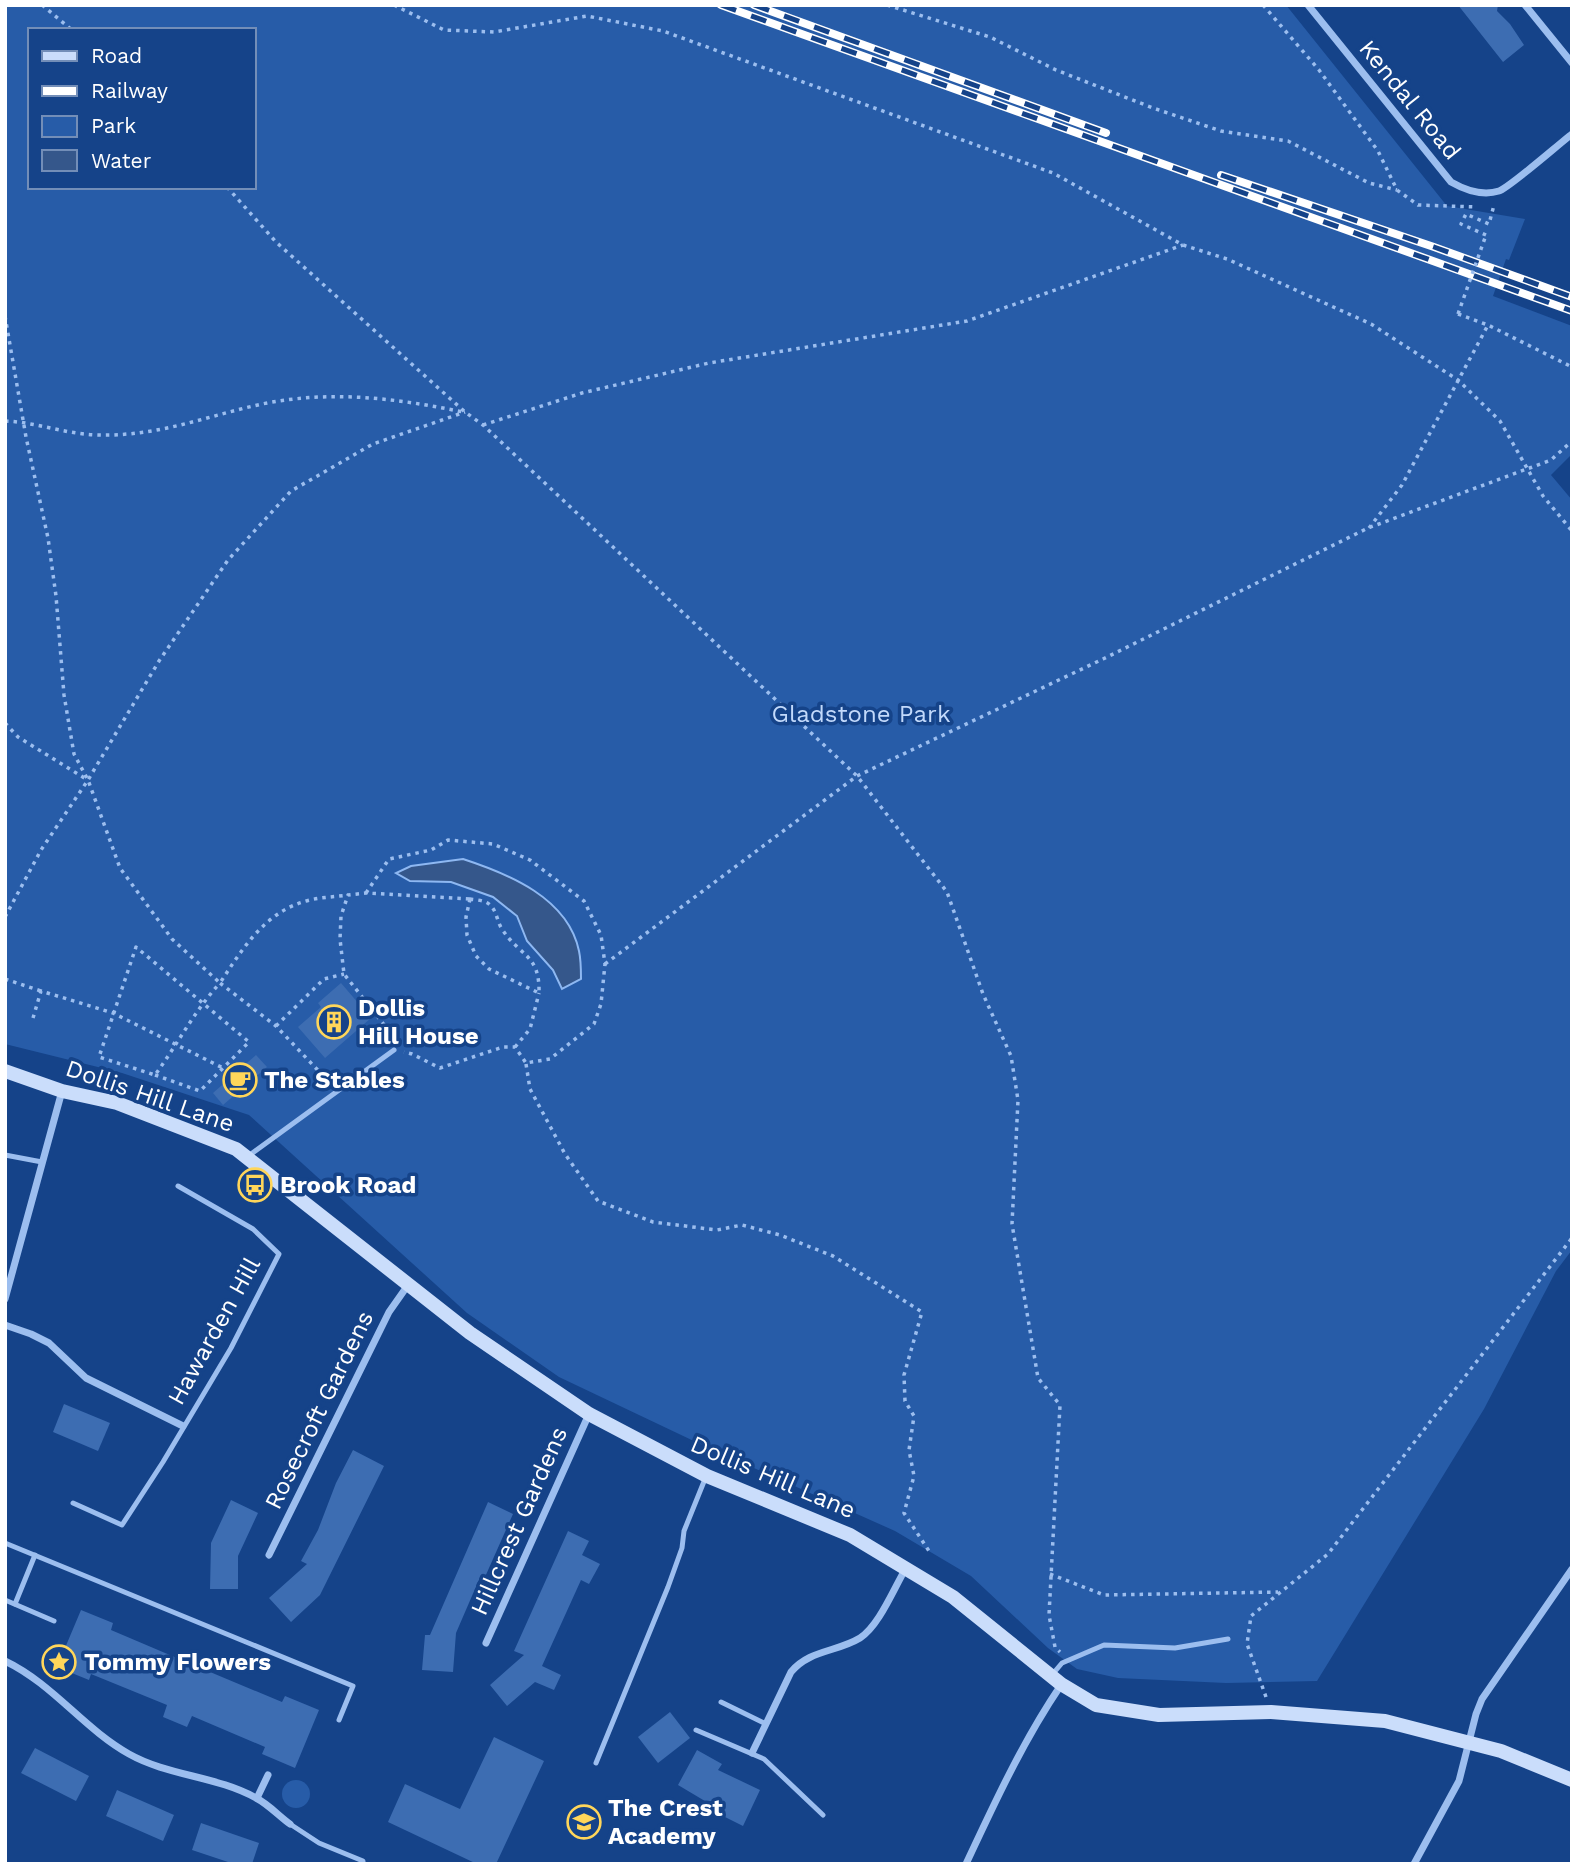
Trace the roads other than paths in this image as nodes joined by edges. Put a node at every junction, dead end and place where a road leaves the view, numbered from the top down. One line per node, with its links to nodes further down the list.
1 (1308, 5): 4 (street, Kendal Road)
2 (1525, 5): 3 (street)
3 (1572, 63)
4 (1572, 134)
5 (394, 1051): 9 (lane)
6 (5, 1072): 7 (street, Dollis Hill Lane)
7 (62, 1091): 9 (street, Dollis Hill Lane); 10 (street)
8 (5, 1155): 10 (lane)
9 (247, 1157): 12 (street, Dollis Hill Lane)
10 (43, 1163): 13 (street)
11 (178, 1186): 16 (lane, Hawarden Hill)
12 (408, 1285): 15 (street, Dollis Hill Lane); 21 (street, Rosecroft Gardens)
13 (5, 1298)
14 (5, 1325): 16 (street, Hawarden Hill)
15 (589, 1415): 17 (street, Dollis Hill Lane); 28 (street, Hillcrest Gardens)
16 (183, 1426): 18 (lane, Hawarden Hill)
17 (707, 1476): 22 (street, Dollis Hill Lane); 37 (lane)
18 (73, 1503)
19 (5, 1543): 20 (lane)
20 (36, 1555): 25 (lane); 32 (lane)
21 (270, 1555)
22 (906, 1568): 30 (street, Dollis Hill Lane); 33 (street)
23 (1572, 1570): 35 (street)
24 (5, 1600): 25 (lane)
25 (15, 1604): 26 (lane)
26 (54, 1621)
27 (1228, 1639): 30 (lane)
28 (486, 1643)
29 (5, 1661): 40 (street)
30 (1056, 1680): 35 (street, Dollis Hill Lane); 44 (street)
31 (721, 1702): 33 (lane)
32 (339, 1720)
33 (766, 1724): 36 (street)
34 (696, 1730): 36 (lane)
35 (1468, 1743): 39 (street, Dollis Hill Lane); 45 (street)
36 (752, 1753): 41 (lane)
37 (596, 1763)
38 (268, 1775): 40 (street)
39 (1572, 1780)
40 (257, 1798): 42 (street)
41 (823, 1815)
42 (290, 1824): 43 (lane)
43 (363, 1864)
44 (966, 1864)
45 (1414, 1864)

